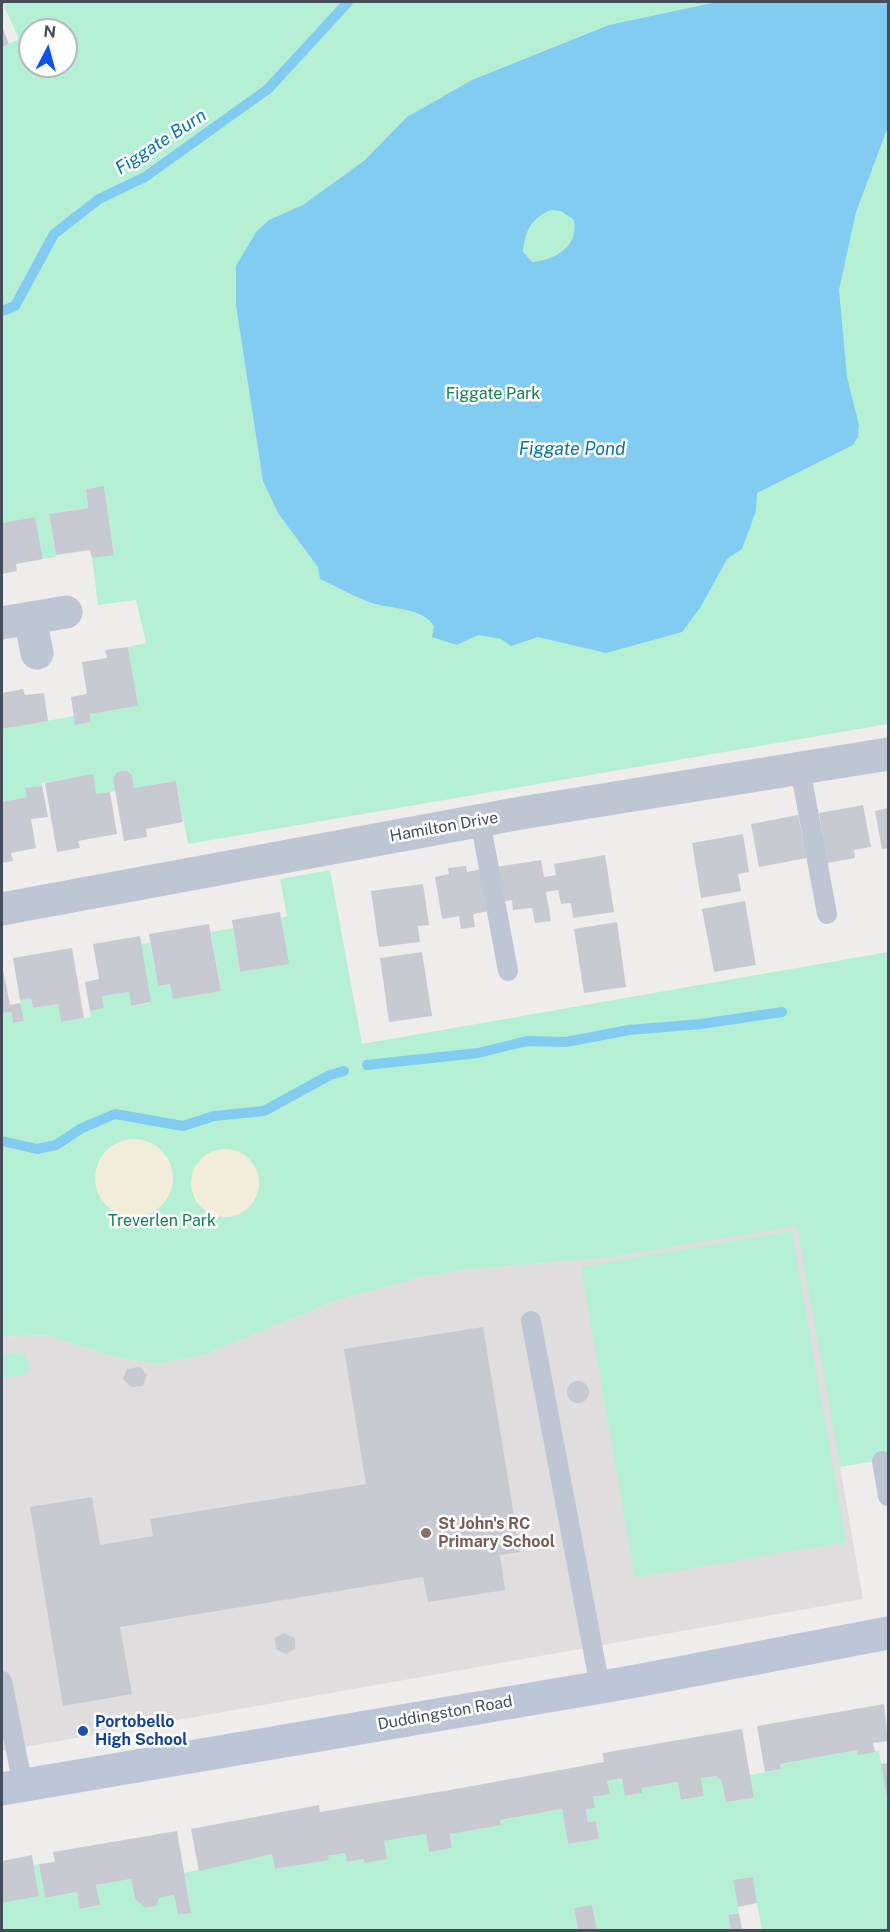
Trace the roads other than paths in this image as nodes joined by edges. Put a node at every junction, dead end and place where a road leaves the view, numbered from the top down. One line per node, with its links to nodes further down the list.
1 (66, 612): 2 (street)
2 (16, 620): 3 (street)
3 (37, 653)
4 (888, 754): 5 (street, Hamilton Drive)
5 (800, 768): 6 (street, Hamilton Drive); 8 (lane)
6 (480, 820): 7 (street, Hamilton Drive); 9 (lane)
7 (2, 909)
8 (827, 914)
9 (508, 971)
10 (531, 1321): 15 (lane)
11 (882, 1461): 12 (lane)
12 (888, 1496)
13 (888, 1634): 15 (street, Duddingston Road)
14 (2, 1681): 16 (lane)
15 (600, 1687): 16 (street, Duddingston Road)
16 (12, 1788)

